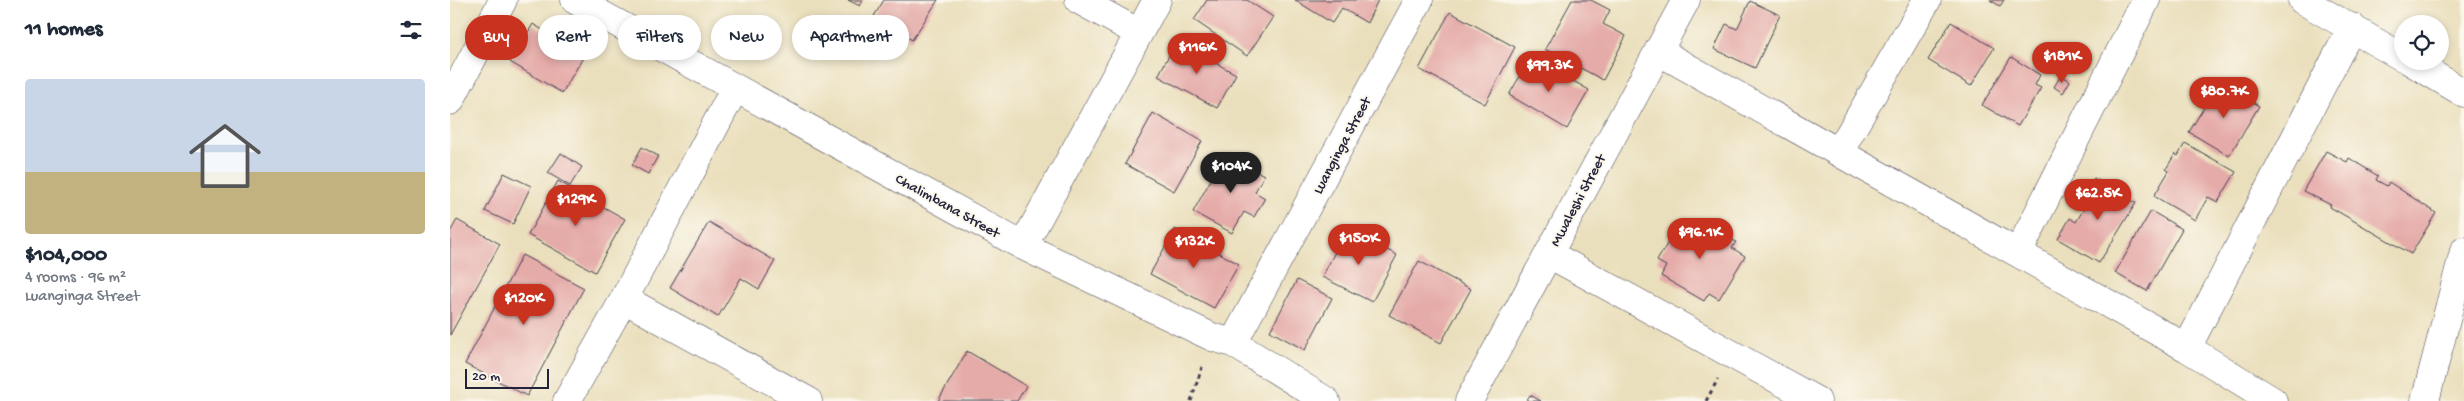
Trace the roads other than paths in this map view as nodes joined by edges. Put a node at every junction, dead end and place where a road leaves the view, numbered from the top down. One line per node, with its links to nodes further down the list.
1 (503, 0): 17 (street)
2 (575, 0): 15 (street, Chalimbana Street)
3 (1079, 0): 11 (street)
4 (1157, 0): 11 (street)
5 (1419, 0): 24 (street, Luanginga Street)
6 (1686, 0): 12 (street, Mwaleshi Street)
7 (1926, 0): 18 (street)
8 (2146, 0): 21 (street)
9 (2302, 0): 10 (street)
10 (2352, 27): 13 (street); 25 (street)
11 (1139, 33): 19 (street)
12 (1658, 51): 18 (street); 22 (street, Mwaleshi Street)
13 (2394, 52)
14 (2425, 70): 16 (street)
15 (735, 88): 19 (street, Chalimbana Street); 23 (street)
16 (2464, 93)
17 (450, 101)
18 (1839, 152): 21 (street)
19 (1023, 246): 24 (street, Chalimbana Street)
20 (2464, 251): 32 (street)
21 (2018, 253): 25 (street)
22 (1549, 254): 29 (street, Mwaleshi Street); 30 (street)
23 (624, 299): 26 (street); 27 (street)
24 (1223, 340): 28 (street, Chalimbana Street)
25 (2187, 348): 31 (street)
26 (567, 401)
27 (808, 401)
28 (1326, 401)
29 (1469, 401)
30 (1816, 401)
31 (2273, 401)
32 (2425, 401)

